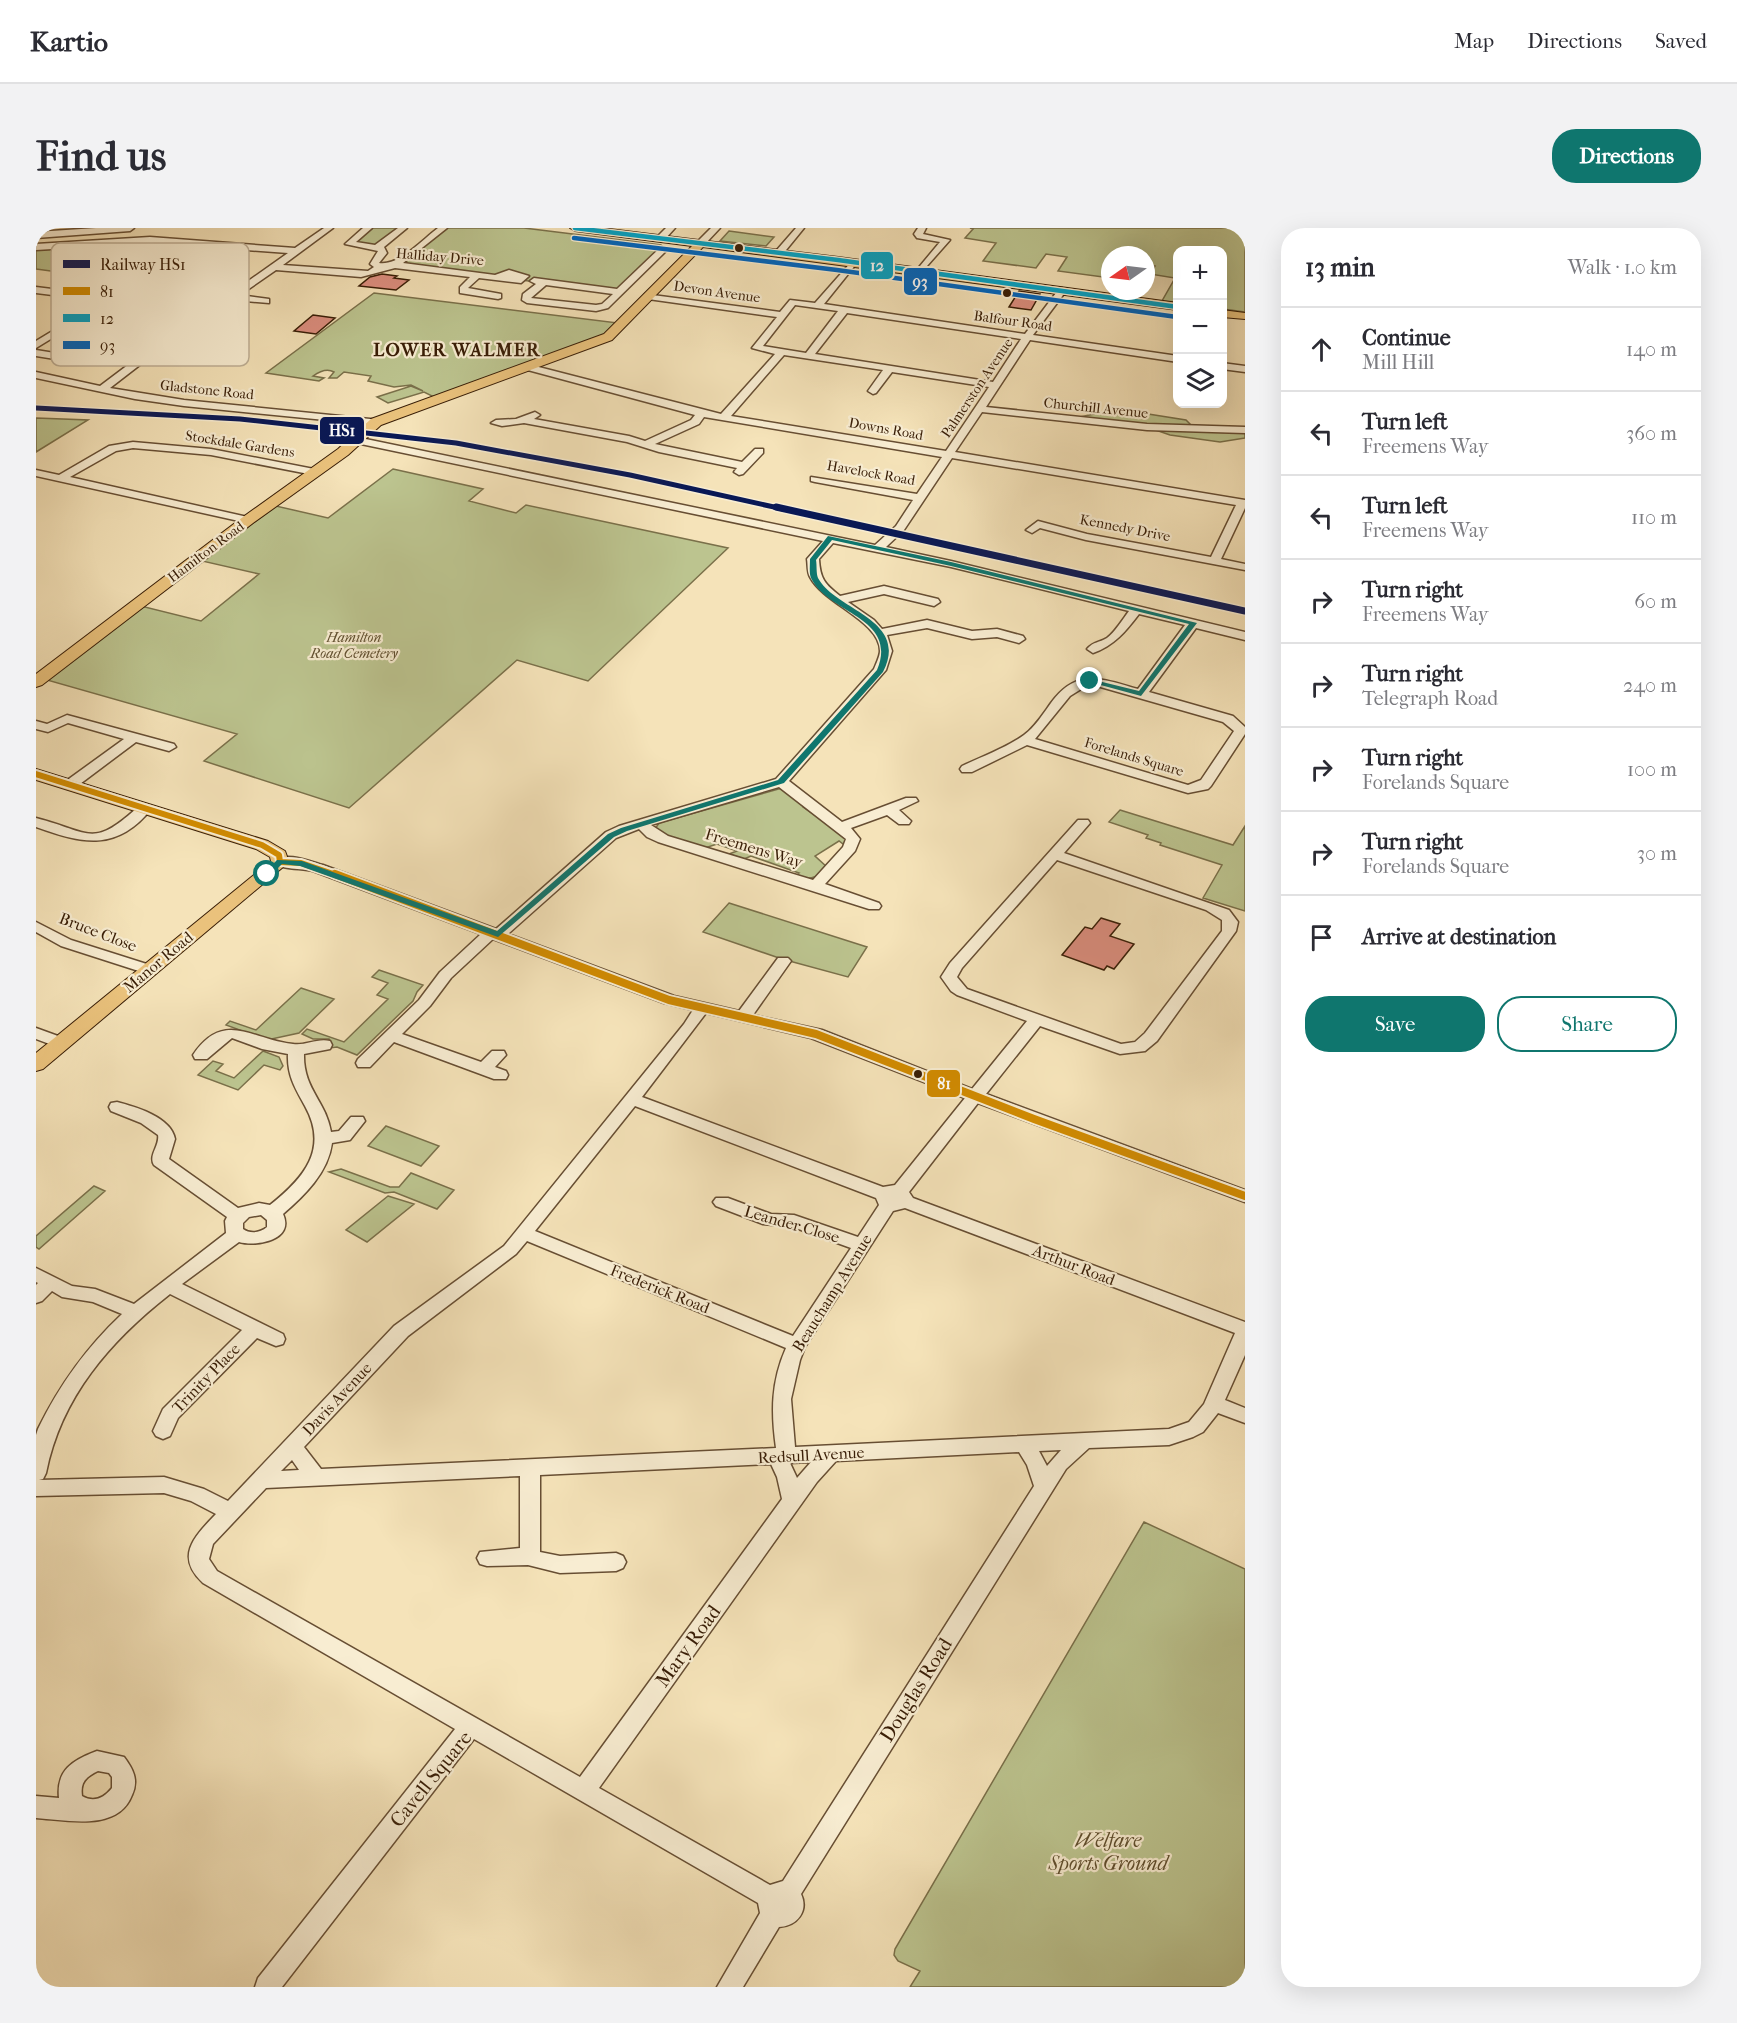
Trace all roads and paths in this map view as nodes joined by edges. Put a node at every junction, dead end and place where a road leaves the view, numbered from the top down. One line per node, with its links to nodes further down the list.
1 (130, 228): 12 (street)
2 (329, 228): 22 (street)
3 (368, 228): 20 (street)
4 (403, 228): 20 (street)
5 (443, 228): 25 (street)
6 (575, 228): 21 (main road)
7 (671, 228): 21 (street)
8 (716, 228): 16 (street)
9 (800, 228): 23 (street)
10 (922, 228): 28 (street)
11 (152, 230): 13 (street)
12 (36, 235)
13 (139, 240): 14 (street); 15 (street)
14 (95, 243)
15 (198, 243)
16 (701, 243): 21 (main road); 23 (main road); 37 (main road)
17 (51, 246): 19 (street)
18 (249, 246): 22 (street)
19 (36, 247)
20 (377, 248): 27 (street)
21 (663, 249): 35 (street)
22 (296, 251): 26 (street)
23 (779, 253): 24 (main road)
24 (853, 263): 28 (main road); 40 (street)
25 (395, 265): 27 (street, Halliday Drive); 29 (street, Halliday Drive)
26 (273, 267): 27 (street, Halliday Drive); 31 (street)
27 (380, 267)
28 (919, 272): 33 (main road)
29 (478, 274): 30 (street, Halliday Drive); 36 (street)
30 (543, 282): 35 (street, Halliday Drive); 35 (street)
31 (249, 284)
32 (36, 290): 34 (street)
33 (1062, 291): 41 (main road); 47 (street, Palmerston Avenue)
34 (51, 292)
35 (620, 292)
36 (498, 296)
37 (648, 296): 44 (street, Devon Avenue); 55 (main road)
38 (249, 299): 39 (street)
39 (266, 301)
40 (818, 305): 42 (street, Balfour Road); 44 (street, Balfour Road)
41 (1173, 306)
42 (844, 310): 47 (street, Balfour Road); 52 (street)
43 (1227, 314): 45 (main road)
44 (782, 315): 49 (street)
45 (1245, 316)
46 (51, 335): 48 (street)
47 (1027, 337): 53 (street, Balfour Road); 60 (street, Palmerston Avenue)
48 (36, 345)
49 (781, 352): 52 (street); 66 (street)
50 (36, 353): 51 (street)
51 (51, 355)
52 (808, 357): 57 (street)
53 (1173, 358)
54 (132, 366): 61 (street)
55 (526, 367): 65 (street, Downs Road); 68 (main road)
56 (1227, 367): 58 (street)
57 (889, 369): 60 (street); 62 (street)
58 (1245, 369)
59 (36, 375): 61 (street, Gladstone Road)
60 (996, 385): 63 (street, Palmerston Avenue)
61 (102, 389): 68 (street, Gladstone Road)
62 (873, 391)
63 (980, 409): 70 (street, Churchill Avenue); 74 (street, Palmerston Avenue)
64 (538, 414): 67 (street)
65 (702, 414): 66 (street, Downs Road); 72 (street)
66 (724, 417): 74 (street, Downs Road)
67 (527, 421): 69 (street); 72 (street)
68 (376, 422): 71 (main road, Hamilton Road)
69 (496, 423)
70 (1245, 430)
71 (356, 440): 75 (main road, Hamilton Road); 83 (street)
72 (646, 444): 73 (street)
73 (759, 451)
74 (948, 454): 79 (street, Palmerston Avenue); 80 (street, Downs Road)
75 (314, 472): 77 (street, Stockdale Gardens); 81 (main road, Hamilton Road)
76 (36, 473): 77 (street)
77 (61, 478): 81 (street)
78 (815, 479): 79 (street, Havelock Road)
79 (921, 498): 84 (street, Palmerston Avenue)
80 (1244, 503): 85 (street)
81 (248, 520): 95 (main road, Hamilton Road)
82 (1032, 530): 85 (street, Kennedy Drive)
83 (831, 538): 84 (street); 87 (street)
84 (878, 548): 89 (street)
85 (1215, 560): 86 (street)
86 (1245, 567)
87 (839, 600): 88 (street); 91 (street)
88 (934, 602)
89 (1136, 610): 90 (street); 94 (street)
90 (1193, 623): 92 (street); 96 (street)
91 (880, 633): 93 (street); 103 (street)
92 (1245, 636)
93 (1021, 640)
94 (1093, 649)
95 (36, 682)
96 (1141, 694): 99 (street, Forelands Square); 99 (street, Forelands Square)
97 (36, 725): 98 (street)
98 (133, 738): 100 (street); 104 (street)
99 (1025, 740): 101 (street, Forelands Square)
100 (169, 747)
101 (967, 769)
102 (36, 774): 104 (main road)
103 (781, 782): 111 (street, Freemens Way); 112 (street)
104 (70, 784): 106 (main road)
105 (911, 801): 107 (street)
106 (146, 808): 109 (street); 114 (main road)
107 (889, 809): 108 (street); 112 (street)
108 (904, 821)
109 (36, 822)
110 (1083, 823): 113 (street)
111 (642, 824): 115 (street, Freemens Way); 118 (street, Freemens Way)
112 (841, 827): 115 (street, Freemens Way)
113 (1056, 855): 123 (street); 123 (street)
114 (280, 862): 118 (street); 120 (main road, Manor Road)
115 (816, 886): 116 (street)
116 (873, 906)
117 (36, 926): 120 (street, Bruce Close)
118 (495, 933): 121 (street); 125 (street, Freemens Way)
119 (783, 961): 122 (street)
120 (148, 969): 126 (main road, Manor Road)
121 (702, 1008): 122 (street); 136 (street, Davis Avenue)
122 (744, 1016): 135 (street)
123 (1036, 1020): 135 (street, Beauchamp Avenue)
124 (36, 1033): 126 (street)
125 (392, 1036): 131 (street, Freemens Way); 133 (street)
126 (63, 1044): 132 (main road, Manor Road)
127 (324, 1045): 128 (street)
128 (296, 1050): 129 (street); 139 (street)
129 (201, 1055)
130 (498, 1055): 133 (street)
131 (364, 1063)
132 (36, 1064)
133 (484, 1069): 134 (street)
134 (500, 1075)
135 (976, 1095): 140 (street); 141 (street, Beauchamp Avenue)
136 (632, 1099): 141 (street, Arthur Road); 145 (street, Davis Avenue)
137 (117, 1107): 144 (street)
138 (357, 1121): 139 (street)
139 (324, 1139): 143 (street)
140 (1243, 1192)
141 (894, 1198): 146 (street, Beauchamp Avenue); 152 (street, Arthur Road)
142 (722, 1202): 146 (street, Leander Close)
143 (272, 1213): 144 (street); 144 (street)
144 (237, 1225): 148 (street)
145 (524, 1233): 154 (street, Frederick Road); 160 (street, Davis Avenue)
146 (862, 1245): 154 (street, Beauchamp Avenue)
147 (43, 1278): 149 (street); 150 (street)
148 (168, 1285): 150 (street); 151 (street, Trinity Place)
149 (36, 1296)
150 (136, 1312): 164 (street)
151 (254, 1329): 153 (street, Trinity Place); 157 (street, Trinity Place)
152 (1245, 1330): 155 (street, Redsull Avenue)
153 (276, 1339)
154 (797, 1345): 162 (street, Beauchamp Avenue)
155 (1214, 1404): 156 (street); 158 (street, Redsull Avenue)
156 (1245, 1416)
157 (163, 1431)
158 (1083, 1442): 159 (street, Redsull Avenue); 167 (street, Douglas Road)
159 (1024, 1444): 161 (street, Redsull Avenue); 167 (street)
160 (293, 1446): 165 (street); 166 (street, Davis Avenue)
161 (830, 1454): 162 (street, Redsull Avenue); 169 (street, Mary Road)
162 (782, 1456): 163 (street, Redsull Avenue); 169 (street)
163 (530, 1468): 165 (street, Redsull Avenue); 171 (street)
164 (36, 1473)
165 (315, 1477): 166 (street, Redsull Avenue)
166 (262, 1480): 170 (street, Davis Avenue)
167 (1044, 1486): 179 (street, Douglas Road)
168 (36, 1488): 170 (street)
169 (793, 1502): 176 (street, Mary Road)
170 (231, 1512): 174 (street, Davis Avenue)
171 (531, 1556): 172 (street); 173 (street)
172 (487, 1558)
173 (616, 1562)
174 (471, 1726): 176 (street, Cavell Square); 180 (street, Cavell Square)
175 (69, 1786): 177 (street); 178 (street); 178 (street)
176 (584, 1790): 179 (street, Cavell Square)
177 (38, 1807): 178 (street)
178 (86, 1811)
179 (777, 1902): 181 (street)
180 (272, 1985)
181 (729, 1987)

